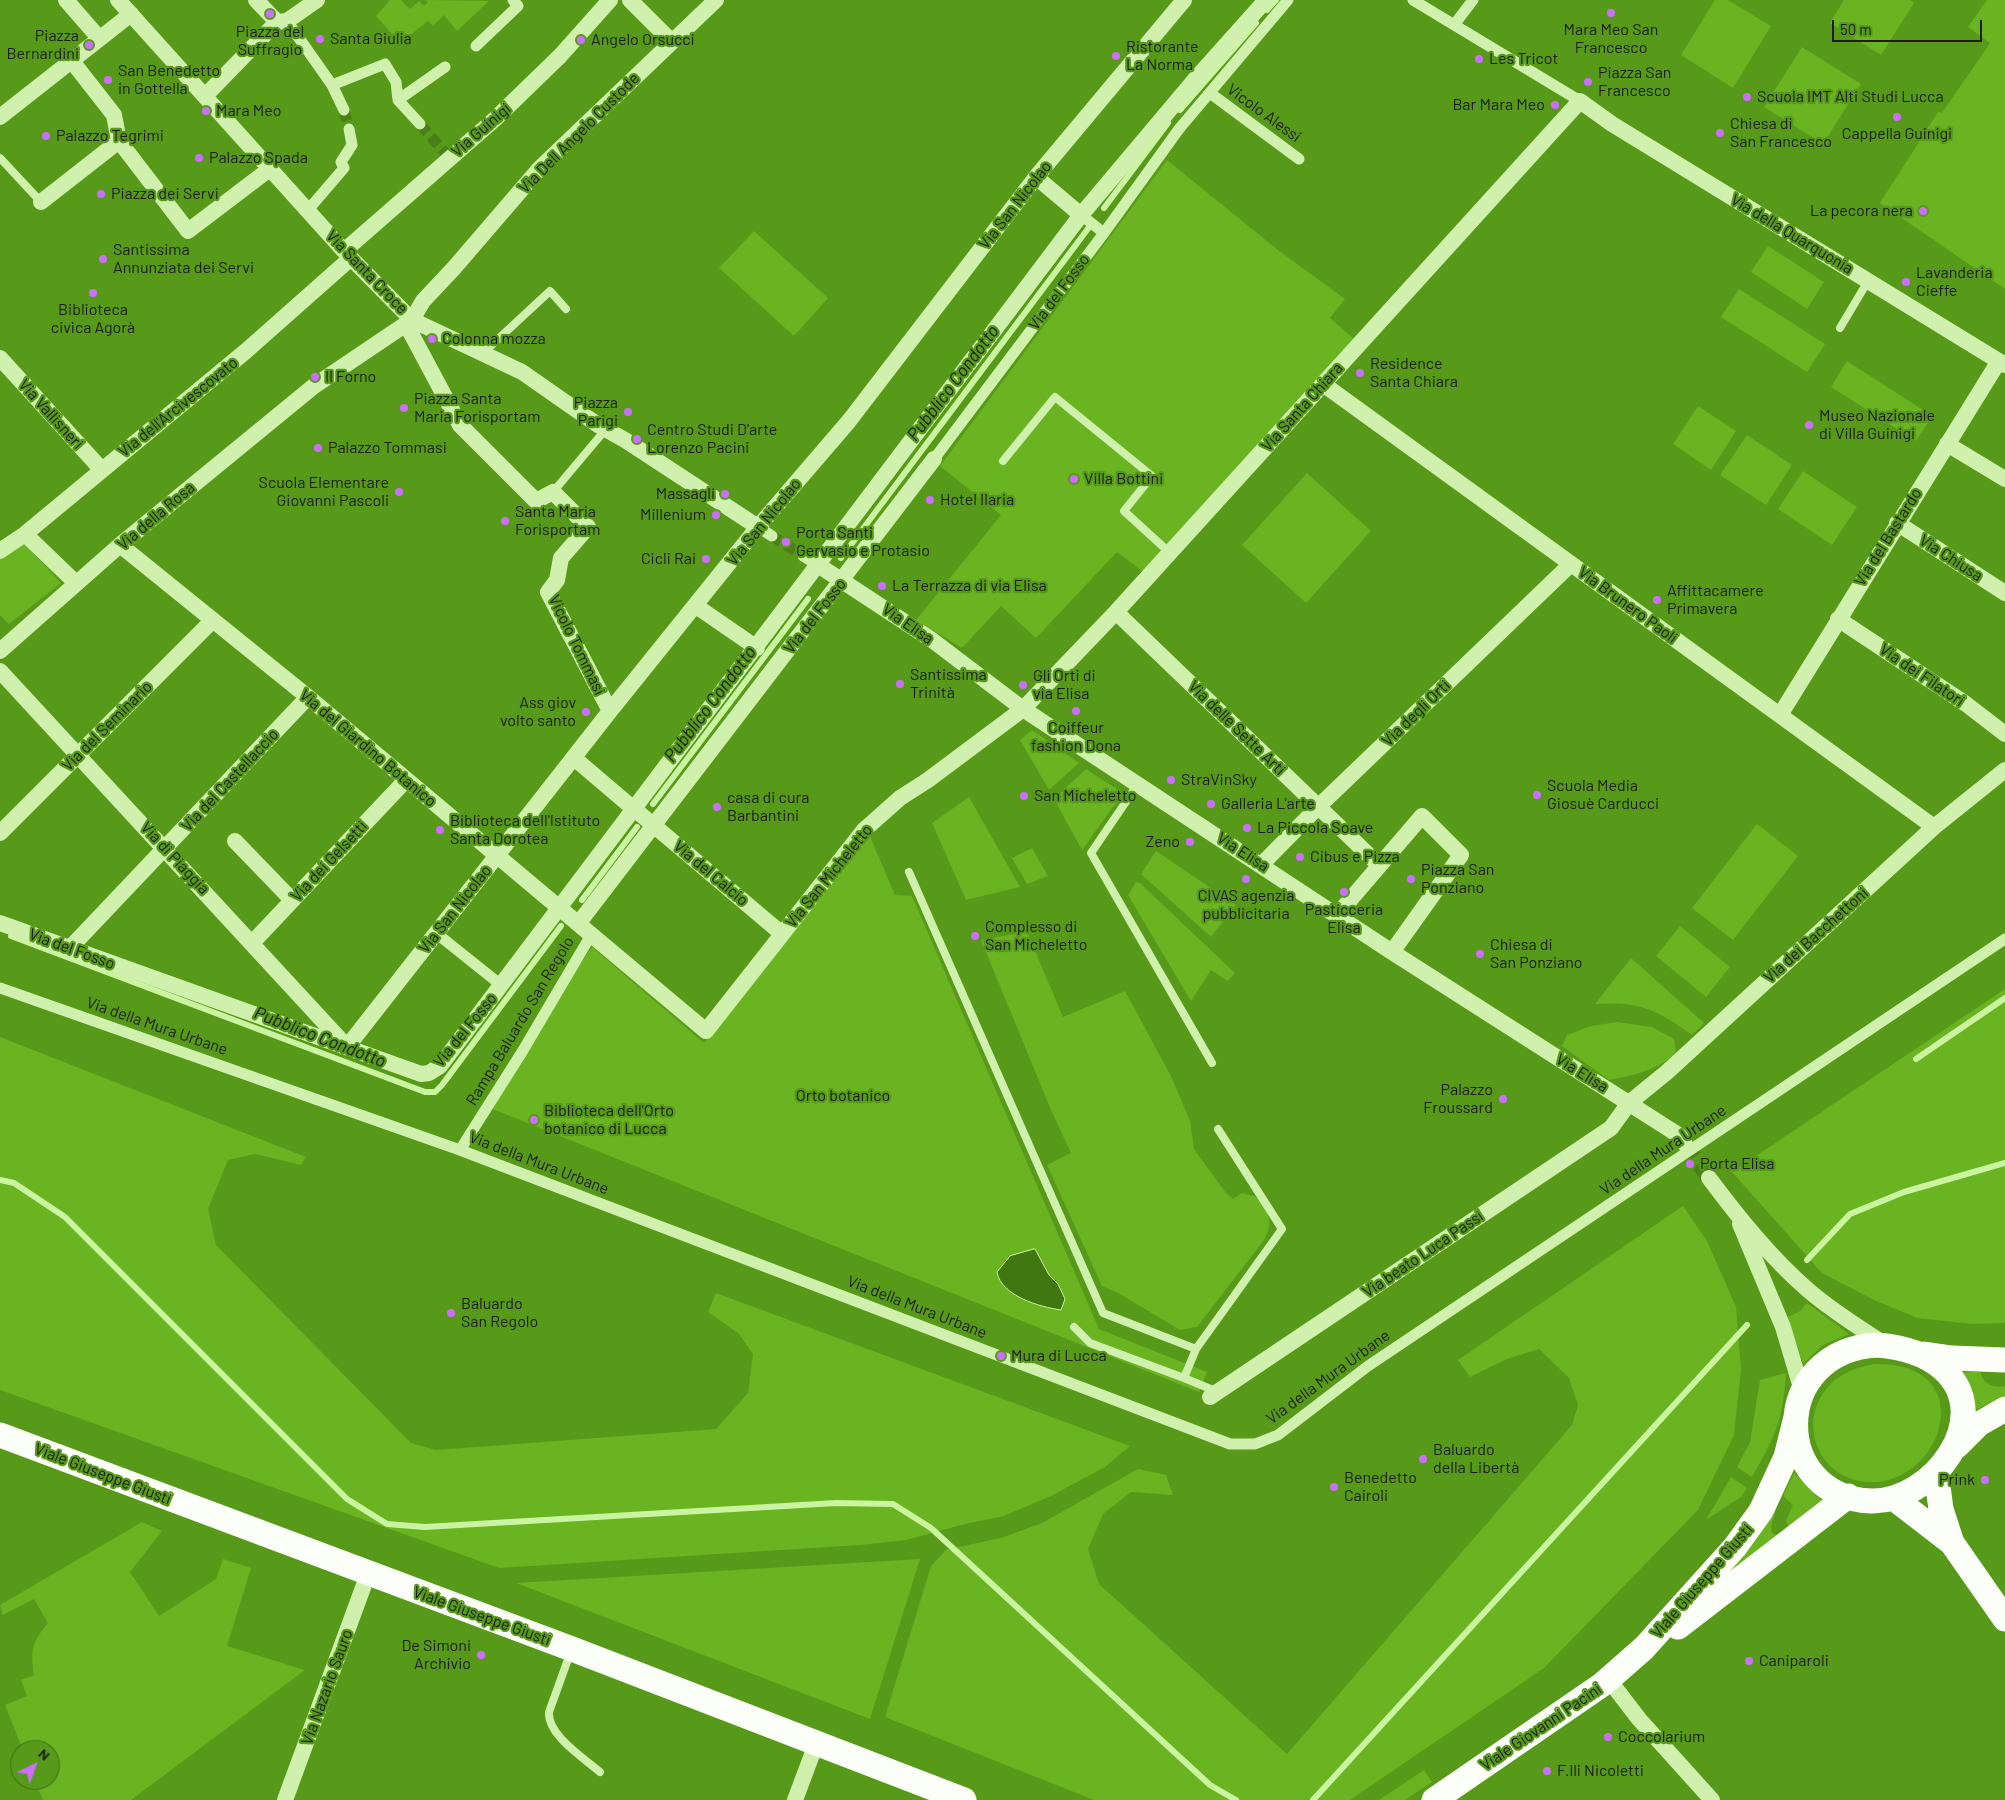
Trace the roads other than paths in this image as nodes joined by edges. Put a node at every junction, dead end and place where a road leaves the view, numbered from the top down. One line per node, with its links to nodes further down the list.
1 (66, 0): 16 (street)
2 (256, 0): 14 (street)
3 (317, 0): 14 (street)
4 (513, 0): 18 (street)
5 (610, 0): 39 (street, Via Guinigi)
6 (630, 0): 17 (street)
7 (716, 0): 17 (street, Via Dell Angelo Custode)
8 (1184, 0): 34 (street, Via San Nicolao)
9 (1266, 0): 37 (street, Via del Fosso)
10 (1288, 0): 22 (street, Via del Fosso)
11 (1413, 0): 15 (street)
12 (1473, 0): 15 (street)
13 (125, 5): 16 (street); 23 (street, Via Santa Croce)
14 (282, 21): 21 (street); 23 (street)
15 (1454, 25): 25 (street)
16 (99, 38): 19 (street)
17 (672, 42): 42 (street, Via Dell Angelo Custode)
18 (476, 46)
19 (71, 60): 27 (street); 30 (street)
20 (445, 67): 24 (street)
21 (332, 86): 24 (street); 26 (street)
22 (1210, 93): 32 (street, Vicolo Alessi); 38 (street, Via del Fosso)
23 (205, 96): 33 (street, Via Santa Croce)
24 (398, 100): 28 (street)
25 (1580, 102): 40 (street, Via della Quarquonia); 47 (street, Via Santa Chiara)
26 (344, 110)
27 (0, 117)
28 (420, 124)
29 (349, 129): 36 (street)
30 (118, 141): 33 (street); 35 (street)
31 (0, 158): 35 (lane)
32 (1299, 159)
33 (271, 168): 36 (street, Via Santa Croce)
34 (1036, 177): 37 (street, Via San Nicolao); 56 (street, Via San Nicolao)
35 (41, 202)
36 (308, 210): 39 (street, Via Santa Croce)
37 (1081, 214): 38 (street); 64 (street, Via del Fosso)
38 (1104, 233): 50 (street, Via del Fosso)
39 (348, 254): 42 (street, Via Santa Croce); 52 (street, Via dell'Arcivescovato)
40 (1868, 281): 43 (lane); 46 (street, Via della Quarquonia)
41 (566, 309): 44 (lane)
42 (409, 322): 44 (street, Via Santa Croce); 54 (street); 59 (street, Via della Rosa)
43 (1840, 328)
44 (482, 354): 48 (street, Via Santa Croce)
45 (0, 358): 52 (street, Via Vallisneri)
46 (2002, 363): 49 (street, Via del Bastardo)
47 (1323, 384): 61 (street, Via Santa Chiara); 63 (street, Via Brunero Paoli)
48 (606, 429): 54 (lane); 56 (street, Via Santa Croce)
49 (1947, 444): 53 (street); 55 (street, Via del Bastardo)
50 (934, 459): 65 (street, Via del Fosso)
51 (1003, 461): 61 (lane)
52 (102, 470): 57 (street, Via dell'Arcivescovato)
53 (2005, 480)
54 (553, 492): 77 (street, Vicolo Tommasi)
55 (1897, 523): 67 (street, Via Chiusa); 70 (street, Via del Bastardo)
56 (758, 527): 58 (street); 68 (street, Via San Nicolao)
57 (25, 534): 60 (street, Via dell'Arcivescovato); 66 (street)
58 (772, 536)
59 (120, 545): 66 (street, Via della Rosa); 71 (street, Via del Giardino Botanico)
60 (0, 551)
61 (1170, 553): 69 (street, Via Santa Chiara)
62 (803, 556): 64 (street, Via Elisa)
63 (1572, 564): 78 (street, Via Brunero Paoli); 85 (street, Via degli Orti)
64 (818, 565): 65 (street, Via Elisa); 72 (street, Via del Fosso)
65 (842, 580): 76 (street, Via Elisa); 86 (street, Via del Fosso)
66 (76, 583): 73 (street, Via della Rosa)
67 (2005, 593)
68 (696, 606): 72 (street, Via del Fosso); 77 (street, Via San Nicolao)
69 (1116, 612): 76 (street, Via Santa Chiara); 85 (street, Via delle Sette Arti)
70 (1838, 619): 78 (street, Via del Bastardo); 79 (street, Via dei Filatori)
71 (213, 620): 75 (street, Via del Giardino Botanico); 80 (street, Via del Seminario)
72 (757, 648): 86 (street, Via del Fosso)
73 (0, 651)
74 (0, 671): 80 (street, Via di Piaggia)
75 (308, 697): 83 (street, Via del Giardino Botanico); 90 (street, Via del Castellaccio)
76 (1023, 709): 84 (street, Via Elisa); 100 (street, Via San Micheletto)
77 (610, 711): 81 (street, Via San Nicolao)
78 (1780, 715): 87 (street, Via Brunero Paoli)
79 (2005, 734)
80 (78, 755): 88 (street, Via del Seminario); 90 (street, Via di Piaggia)
81 (574, 758): 86 (street, Via del Calcio); 91 (street, Via San Nicolao)
82 (2005, 770): 87 (street, Via dei Bacchettoni)
83 (406, 780): 91 (street, Via del Giardino Botanico); 95 (street, Via dei Gelsetti)
84 (1138, 784): 92 (street, Via Elisa); 110 (lane)
85 (1319, 806): 92 (street, Via degli Orti); 93 (street, Via delle Sette Arti)
86 (644, 817): 97 (street, Via del Fosso); 97 (street, Via del Fosso); 100 (street, Via del Calcio)
87 (1934, 827): 111 (street, Via dei Bacchettoni)
88 (0, 832)
89 (235, 841): 95 (street)
90 (166, 848): 103 (street, Via di Piaggia); 104 (street, Via del Castellaccio)
91 (496, 856): 97 (street, Via del Giardino Botanico); 99 (street, Via San Nicolao)
92 (1262, 864): 96 (street, Via Elisa)
93 (1379, 865): 96 (street); 105 (street)
94 (909, 872): 119 (lane)
95 (292, 900): 103 (street, Via dei Gelsetti)
96 (1338, 914): 105 (street, Via Elisa)
97 (568, 916): 101 (street, Via del Giardino Botanico); 106 (street, Via del Fosso)
98 (0, 923): 104 (street, Via del Fosso)
99 (436, 933): 106 (street, Via del Fosso); 109 (street, Via San Nicolao)
100 (781, 933): 108 (street, Via San Micheletto)
101 (591, 935): 108 (street, Via del Giardino Botanico); 114 (street, Rampa Baluardo San Regolo)
102 (2005, 939): 114 (street, Via della Mura Urbane)
103 (253, 942): 109 (street, Via di Piaggia)
104 (69, 949): 109 (street, Via del Fosso)
105 (1392, 952): 111 (street, Via Elisa)
106 (501, 985): 109 (street, Via del Fosso)
107 (0, 988): 114 (street, Via della Mura Urbane)
108 (706, 1031)
109 (347, 1047)
110 (1212, 1063)
111 (1629, 1103): 113 (street, Via Elisa); 124 (street, Via beato Luca Passi)
112 (1218, 1129): 119 (lane)
113 (1685, 1144)
114 (460, 1150)
115 (1710, 1178): 116 (street)
116 (1735, 1212): 118 (street); 123 (street)
117 (1074, 1327): 122 (lane)
118 (1888, 1346): 120 (main road); 123 (main road)
119 (1196, 1349): 122 (lane)
120 (1917, 1353): 121 (main road); 128 (main road)
121 (2005, 1360)
122 (1184, 1378): 124 (lane)
123 (1802, 1391): 126 (main road)
124 (1214, 1394)
125 (2005, 1409): 128 (main road)
126 (1796, 1416): 130 (main road); 135 (main road, Viale Giuseppe Giusti)
127 (0, 1435): 133 (main road, Viale Giuseppe Giusti)
128 (1956, 1446): 129 (main road)
129 (1936, 1472): 131 (main road); 132 (main road)
130 (1848, 1496): 131 (main road); 135 (main road, Viale Giuseppe Giusti)
131 (1895, 1499): 132 (main road)
132 (1952, 1543): 134 (main road)
133 (368, 1574): 136 (main road, Viale Giuseppe Giusti); 140 (street, Via Nazario Sauro)
134 (2005, 1619)
135 (1644, 1648): 137 (main road, Viale Giovanni Pacini)
136 (572, 1650): 138 (main road, Viale Giuseppe Giusti); 139 (lane)
137 (1609, 1680): 143 (main road, Viale Giovanni Pacini); 144 (street)
138 (816, 1744): 141 (street); 142 (main road, Viale Giuseppe Giusti)
139 (600, 1772)
140 (285, 1800)
141 (795, 1800)
142 (964, 1800)
143 (1434, 1800)
144 (1712, 1800)

